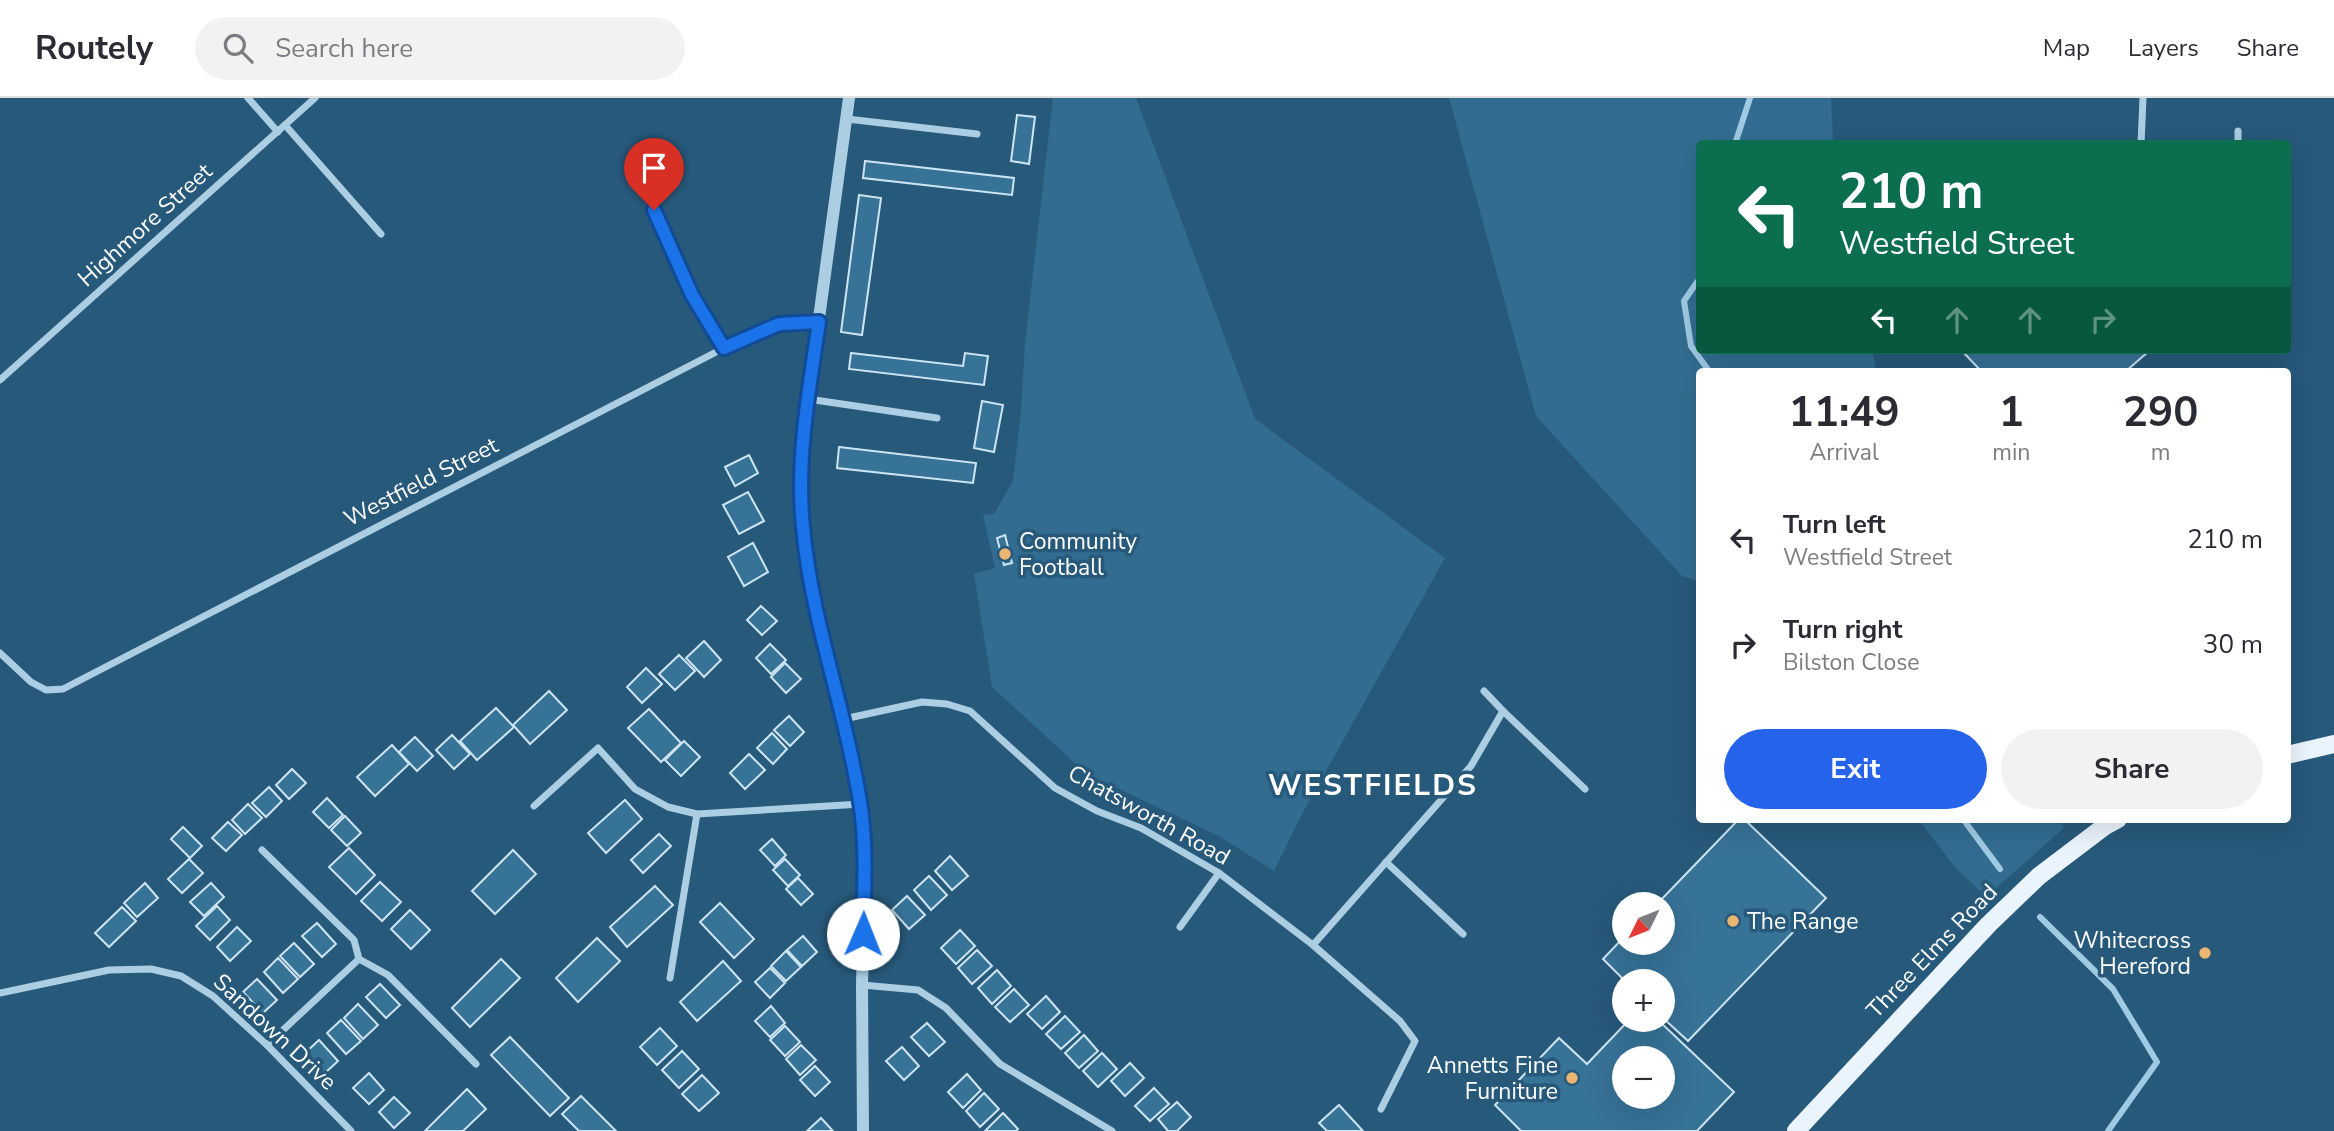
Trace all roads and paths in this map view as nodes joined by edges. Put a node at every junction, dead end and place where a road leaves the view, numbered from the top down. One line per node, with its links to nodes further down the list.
1 (248, 98): 8 (street)
2 (315, 98): 6 (street, Highmore Street)
3 (849, 98): 5 (street)
4 (2143, 98): 10 (street)
5 (847, 119): 9 (street); 14 (street)
6 (285, 125): 8 (street, Highmore Street); 13 (street)
7 (2238, 131): 11 (street)
8 (278, 132): 16 (street, Highmore Street)
9 (977, 134)
10 (2141, 140)
11 (2238, 140)
12 (654, 210): 15 (street)
13 (381, 234)
14 (819, 322): 15 (street, Westfield Street); 17 (street)
15 (724, 348): 19 (street, Westfield Street)
16 (0, 380)
17 (808, 399): 18 (street); 22 (street)
18 (937, 418)
19 (0, 653)
20 (1484, 691): 21 (street)
21 (1503, 711): 25 (street); 31 (street)
22 (844, 719): 26 (street); 32 (street, Chatsworth Road)
23 (2334, 744): 24 (main road)
24 (2291, 754)
25 (1585, 789)
26 (861, 804): 28 (street); 38 (street)
27 (534, 806): 28 (street)
28 (697, 814): 37 (street)
29 (2111, 823): 46 (main road, Three Elms Road)
30 (262, 850): 36 (street)
31 (1386, 862): 34 (street); 35 (street)
32 (1219, 873): 33 (street); 35 (street, Chatsworth Road)
33 (1180, 927)
34 (1463, 934)
35 (1313, 945): 42 (street, Chatsworth Road)
36 (359, 959): 40 (street); 41 (street)
37 (670, 978)
38 (862, 985): 44 (street); 45 (street)
39 (0, 993): 40 (street, Sandown Drive)
40 (267, 1045): 43 (street, Sandown Drive)
41 (476, 1064)
42 (1381, 1110)
43 (345, 1129)
44 (863, 1131)
45 (1112, 1131)
46 (1796, 1131)

